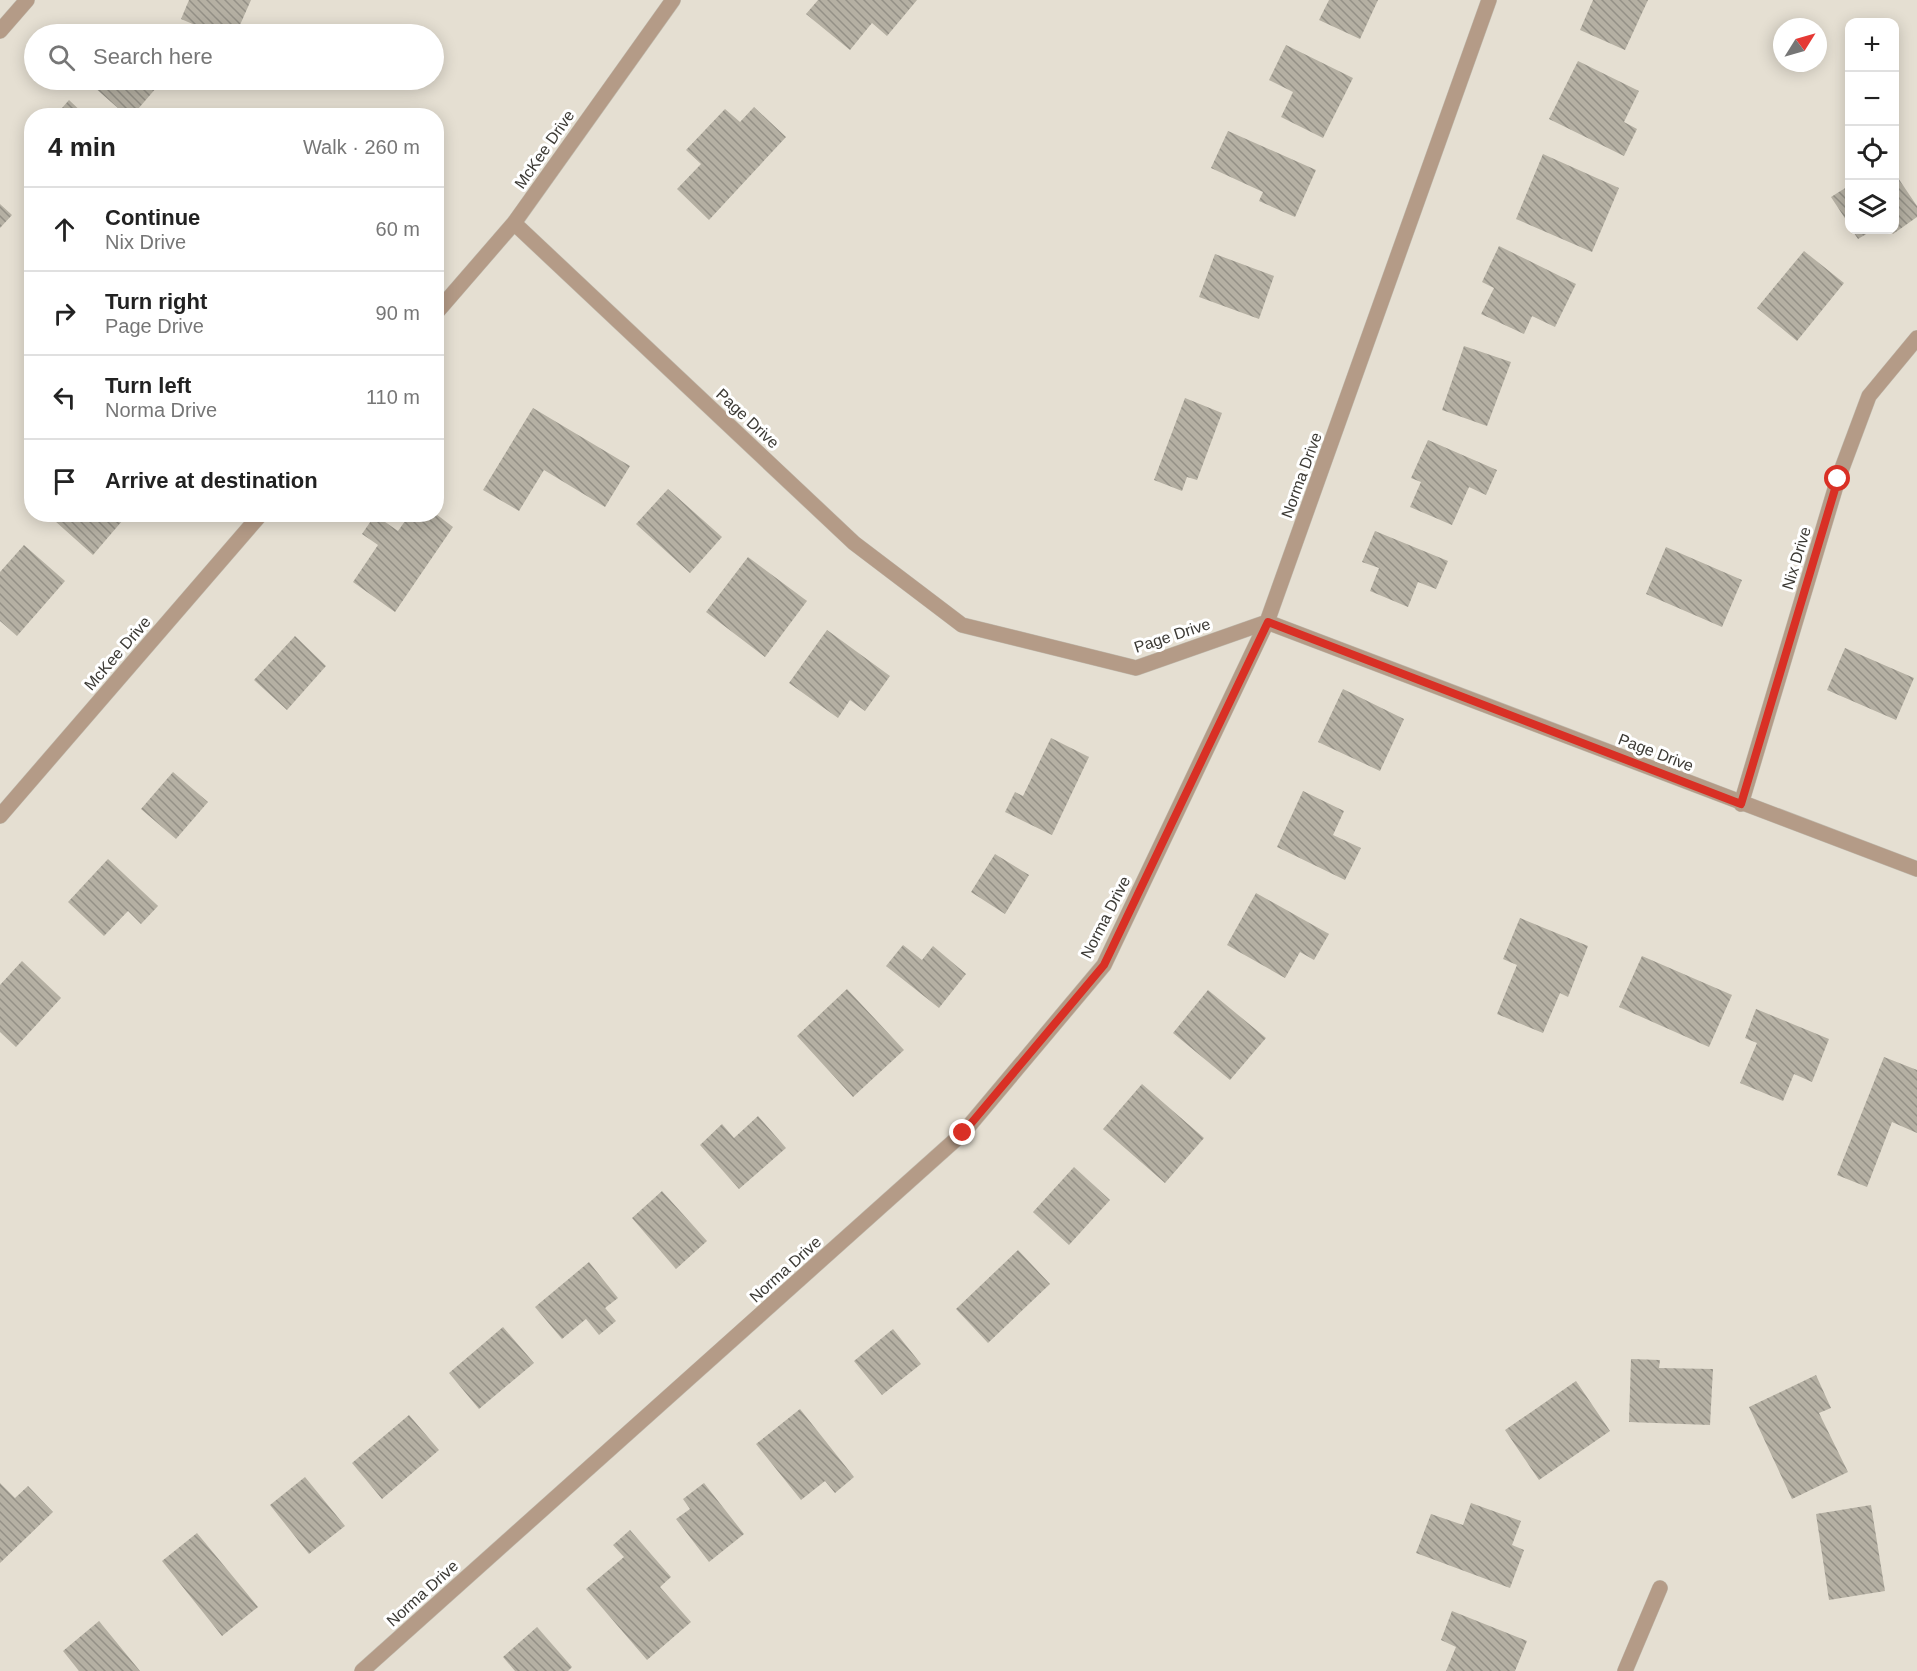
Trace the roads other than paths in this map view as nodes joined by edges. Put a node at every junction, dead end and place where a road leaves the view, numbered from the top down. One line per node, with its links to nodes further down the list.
1 (27, 0): 4 (street)
2 (673, 0): 5 (street, McKee Drive)
3 (1489, 0): 9 (street, Norma Drive)
4 (0, 31)
5 (514, 223): 6 (street, McKee Drive); 9 (street, Page Drive)
6 (444, 304)
7 (1917, 338): 10 (street, Nix Drive)
8 (254, 522): 11 (street, McKee Drive)
9 (1268, 622): 10 (street, Page Drive); 14 (street, Norma Drive)
10 (1741, 804): 12 (street, Page Drive)
11 (0, 816)
12 (1917, 868)
13 (1660, 1588): 15 (street)
14 (362, 1671)
15 (1625, 1671)

